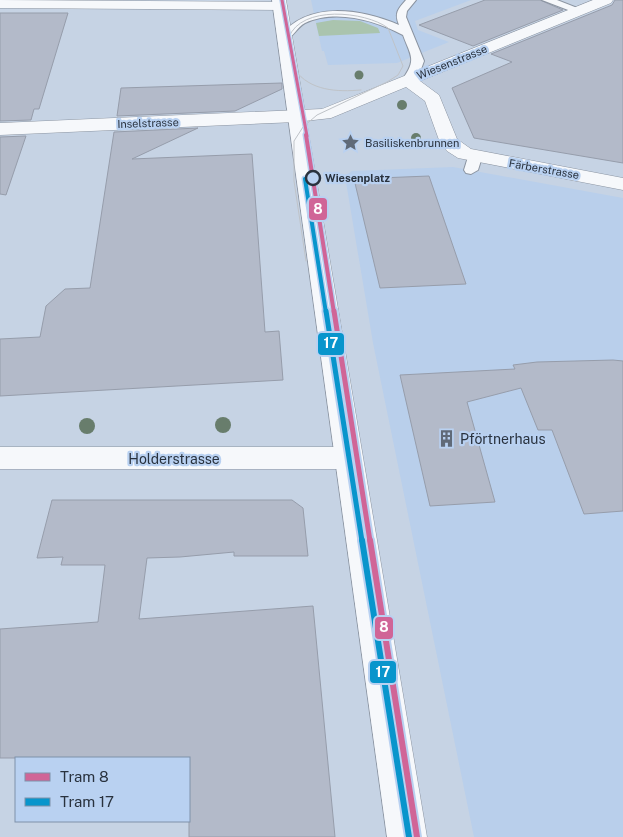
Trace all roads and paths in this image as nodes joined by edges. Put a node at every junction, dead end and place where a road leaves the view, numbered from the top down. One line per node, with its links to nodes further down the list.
1 (411, 0): 7 (lane)
2 (547, 0): 6 (lane)
3 (606, 0): 6 (street, Wiesenstrasse)
4 (280, 3): 5 (street); 8 (street)
5 (0, 4)
6 (580, 11): 9 (street, Wiesenstrasse)
7 (407, 33): 8 (lane); 9 (lane)
8 (285, 37): 10 (street)
9 (408, 80): 10 (street, Wiesenstrasse); 12 (street, Färberstrasse)
10 (296, 117): 11 (street, Inselstrasse); 14 (street)
11 (0, 129)
12 (623, 184)
13 (0, 458): 14 (street, Holderstrasse)
14 (348, 458): 15 (street)
15 (407, 837)

